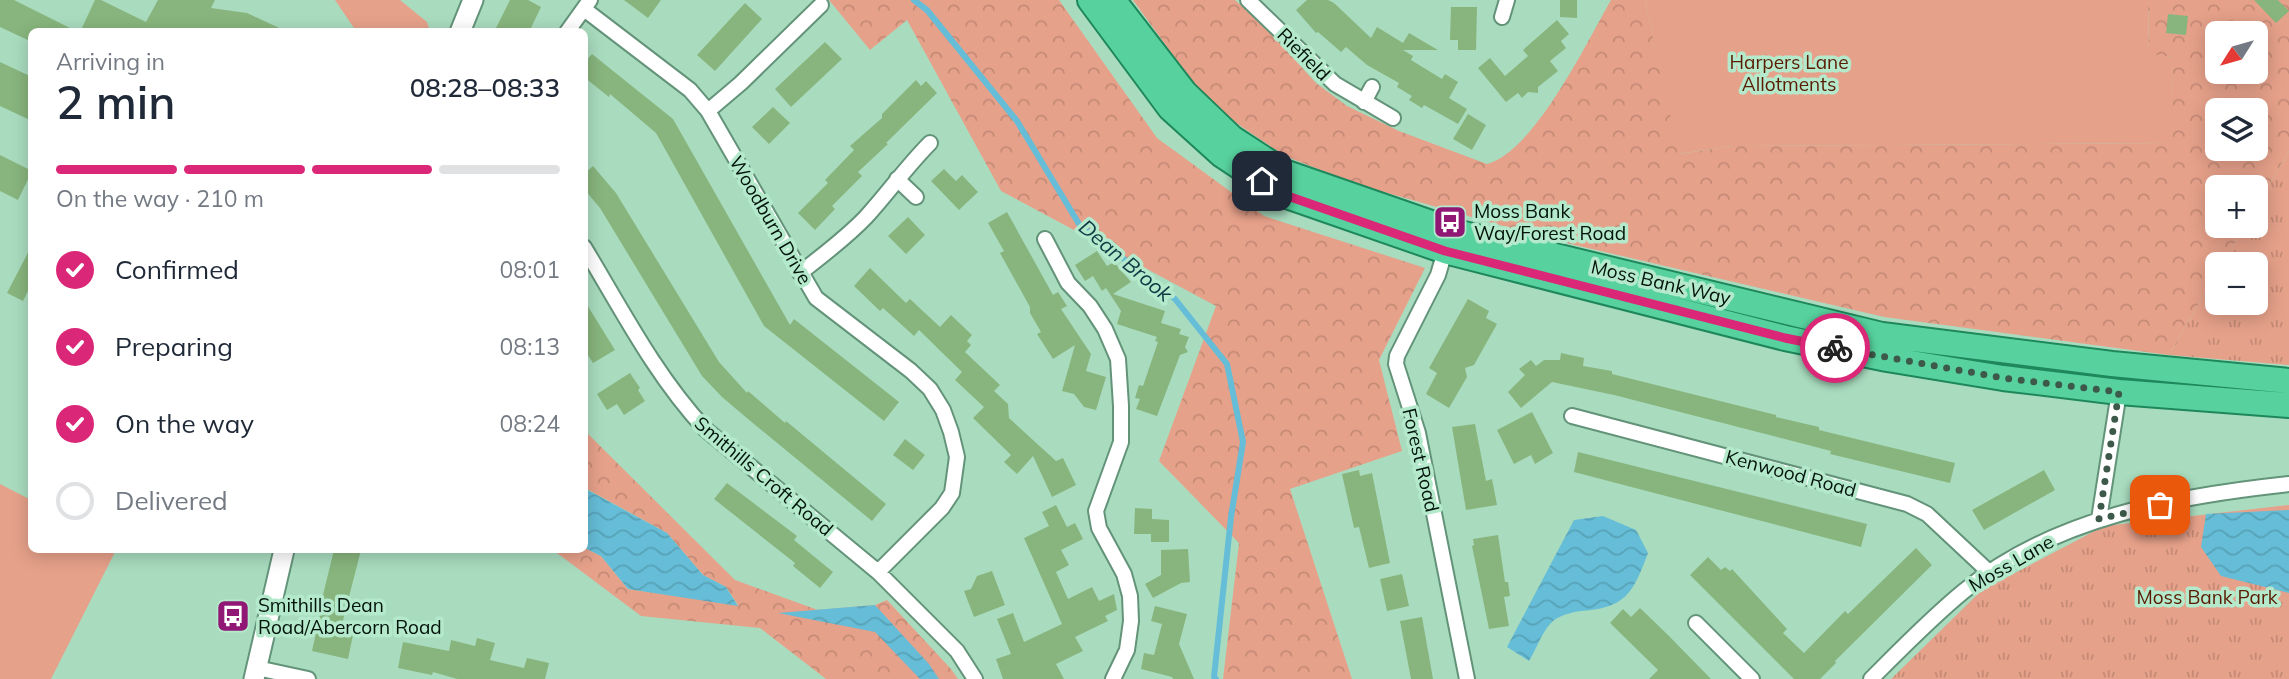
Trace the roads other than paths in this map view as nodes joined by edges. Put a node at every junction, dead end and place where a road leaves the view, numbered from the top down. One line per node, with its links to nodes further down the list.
1 (473, 0): 9 (street)
2 (1090, 0): 19 (highway, Moss Bank Way)
3 (1113, 0): 22 (highway, Moss Bank Way)
4 (1248, 0): 12 (street, Riefield)
5 (1507, 0): 8 (street)
6 (587, 4): 10 (street); 13 (street, Woodburn Drive)
7 (821, 5): 13 (street)
8 (1502, 17)
9 (462, 28)
10 (570, 28)
11 (1372, 87): 12 (street)
12 (1364, 102): 14 (street, Riefield)
13 (708, 111): 21 (street, Woodburn Drive)
14 (1393, 118)
15 (930, 143): 16 (street)
16 (897, 179): 17 (street); 21 (street)
17 (916, 197)
18 (1053, 245): 35 (street)
19 (1445, 251): 23 (highway, Moss Bank Way); 36 (street, Forest Road)
20 (588, 254): 29 (street, Smithills Croft Road)
21 (800, 273): 29 (street, Woodburn Drive)
22 (2289, 381)
23 (2119, 392): 24 (highway, Moss Bank Way); 27 (street)
24 (2289, 405)
25 (1572, 416): 30 (street, Kenwood Road)
26 (2289, 484): 27 (street, Moss Lane)
27 (2099, 519): 30 (street, Moss Lane)
28 (283, 553): 32 (street)
29 (878, 572): 34 (street, Smithills Croft Road)
30 (1989, 572): 38 (street, Moss Lane)
31 (1696, 623): 37 (street)
32 (256, 674): 33 (street)
33 (308, 679)
34 (975, 679)
35 (1113, 679)
36 (1467, 679)
37 (1752, 679)
38 (1871, 679)

